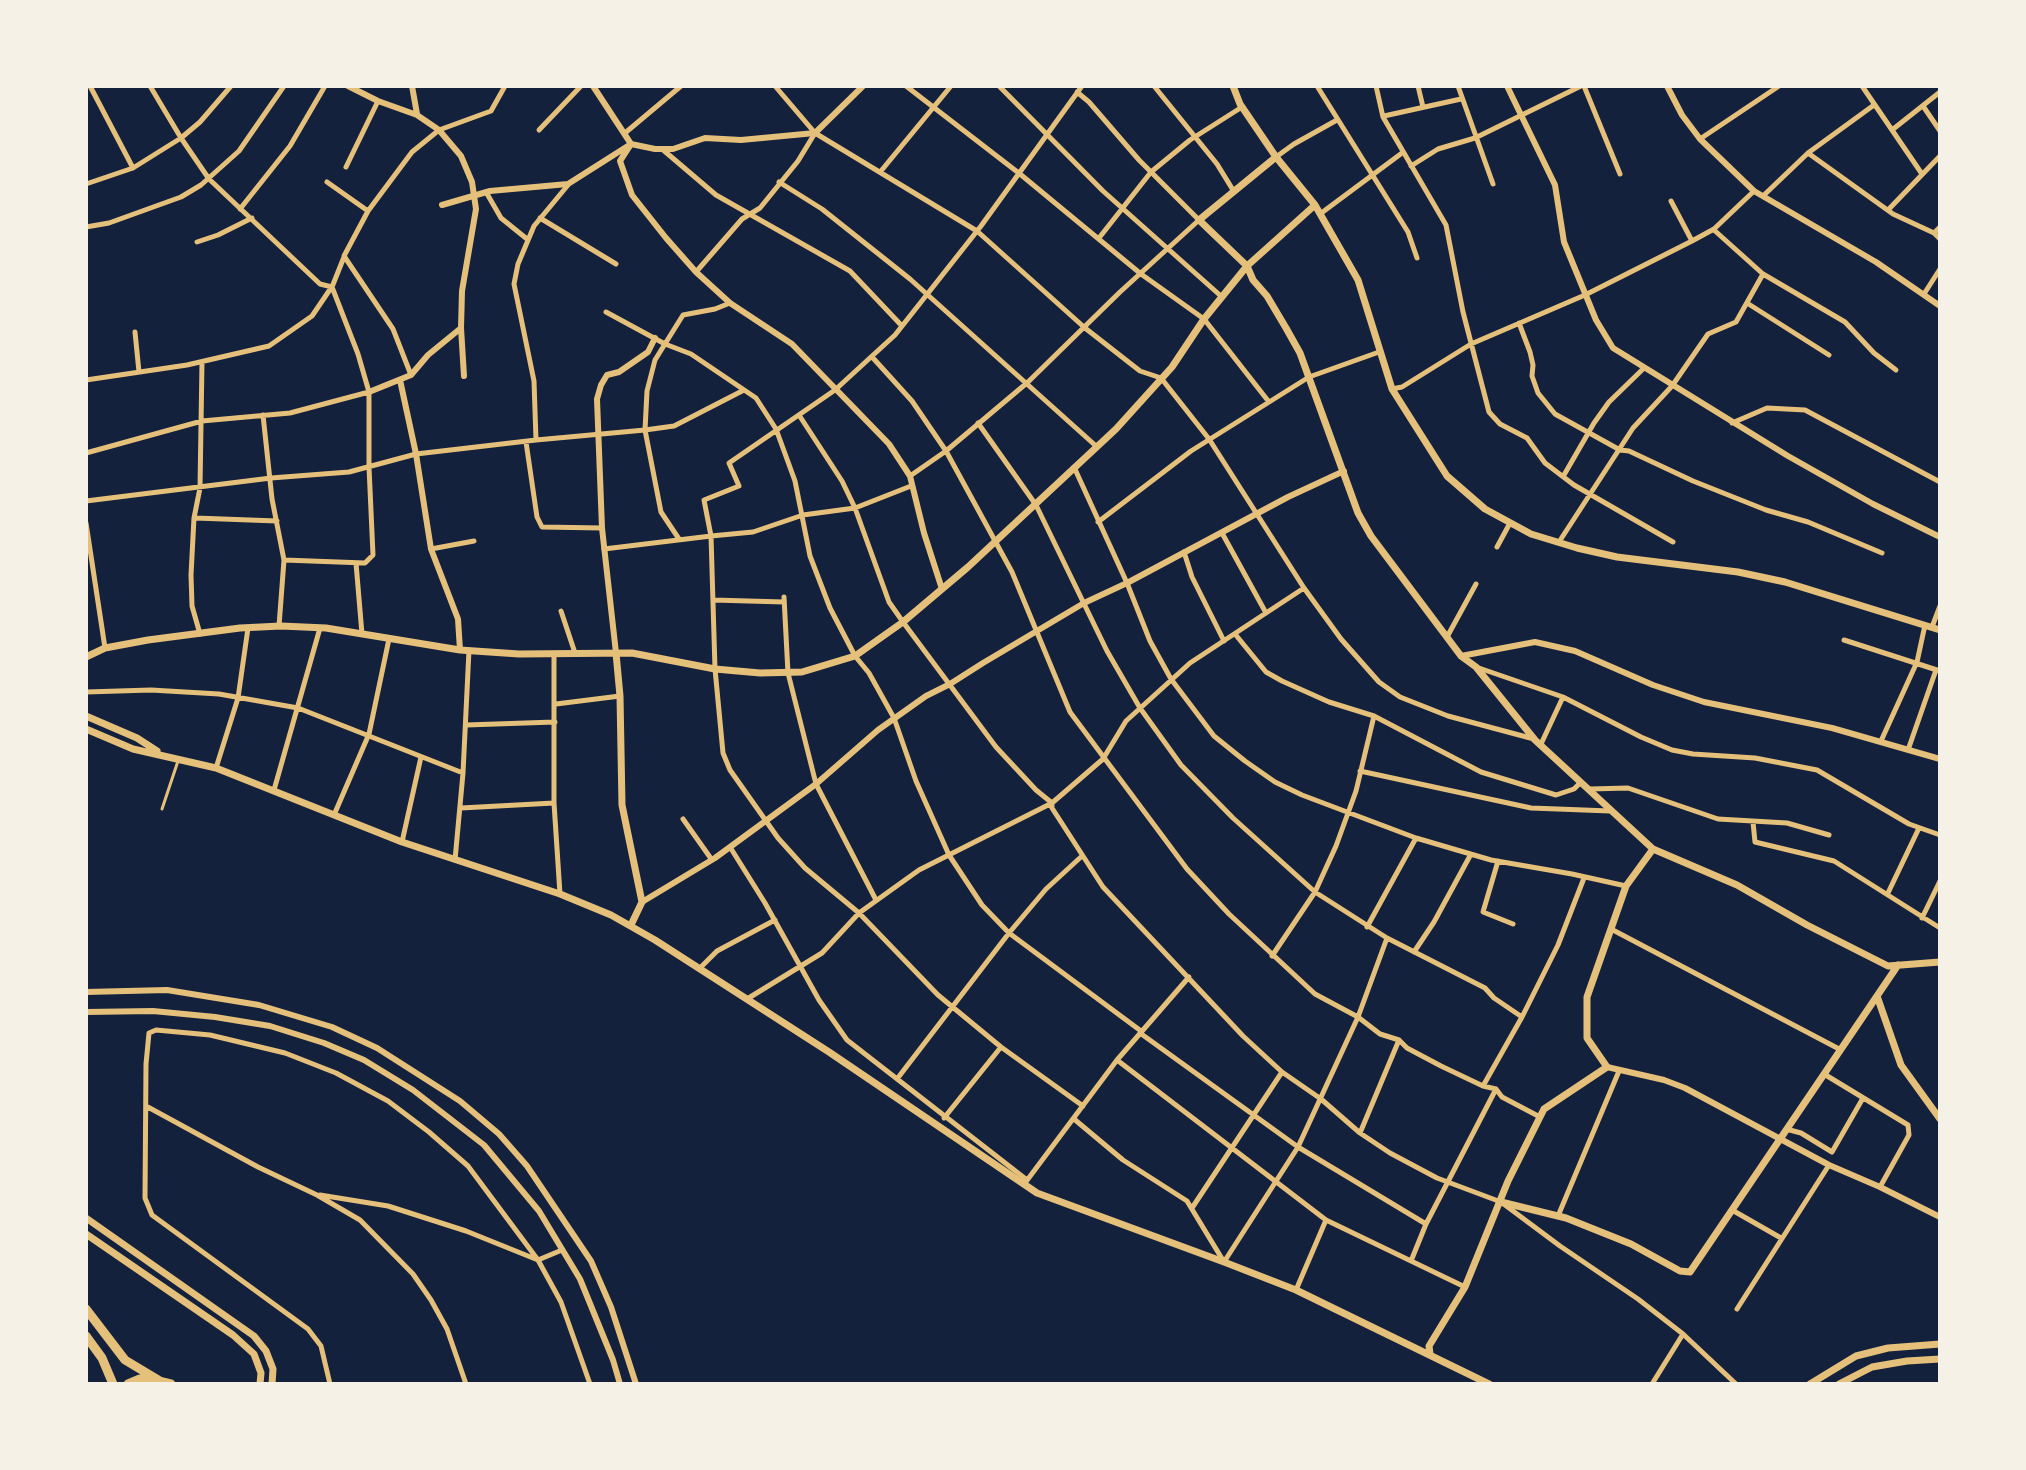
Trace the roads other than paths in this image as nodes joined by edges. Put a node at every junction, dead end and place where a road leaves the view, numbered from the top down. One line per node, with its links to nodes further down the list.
1 (90, 86): 61 (street)
2 (150, 86): 49 (street)
3 (231, 86): 49 (street)
4 (284, 86): 68 (street)
5 (325, 86): 82 (street)
6 (348, 86): 32 (street)
7 (412, 86): 38 (street)
8 (505, 86): 42 (street)
9 (581, 86): 43 (street)
10 (593, 86): 46 (street)
11 (681, 86): 46 (street)
12 (775, 86): 47 (street)
13 (863, 86): 47 (street)
14 (906, 86): 35 (street)
15 (951, 86): 35 (street)
16 (999, 86): 48 (street)
17 (1082, 86): 29 (street)
18 (1154, 86): 50 (street)
19 (1233, 86): 36 (main road)
20 (1317, 86): 41 (street)
21 (1376, 86): 39 (street)
22 (1418, 86): 37 (street)
23 (1458, 86): 31 (street)
24 (1507, 86): 40 (street)
25 (1582, 86): 40 (street); 65 (street)
26 (1667, 86): 52 (street)
27 (1779, 86): 52 (street)
28 (1862, 86): 33 (street)
29 (1077, 92): 48 (street); 63 (street)
30 (1940, 92): 34 (street)
31 (1461, 99): 37 (street); 51 (street)
32 (378, 101): 38 (street); 60 (street)
33 (1874, 105): 44 (street); 56 (street)
34 (1923, 106): 44 (street); 45 (street)
35 (935, 107): 62 (street); 64 (street)
36 (1242, 107): 50 (street); 58 (main road)
37 (1423, 107): 39 (street)
38 (417, 115): 42 (street)
39 (1383, 117): 55 (street)
40 (1521, 117): 51 (street); 113 (street)
41 (1337, 120): 58 (street); 67 (street)
42 (439, 130): 77 (street); 85 (street)
43 (539, 130)
44 (1892, 130): 66 (street)
45 (1940, 131)
46 (625, 133): 53 (street)
47 (815, 133): 54 (street); 62 (street); 70 (street)
48 (1046, 135): 64 (street); 83 (street)
49 (181, 138): 61 (street); 68 (street)
50 (1194, 138): 63 (street); 74 (street)
51 (1475, 138): 59 (street); 73 (street)
52 (1700, 139): 75 (street)
53 (631, 144): 54 (street); 72 (street); 107 (street)
54 (662, 149): 87 (street)
55 (1402, 153): 59 (street); 67 (street)
56 (1808, 153): 78 (street); 84 (street)
57 (1940, 156): 66 (street)
58 (1276, 157): 74 (main road); 81 (main road)
59 (1411, 166): 127 (street)
60 (346, 167)
61 (133, 168): 71 (street)
62 (880, 172): 94 (street)
63 (1151, 172): 83 (street); 90 (street)
64 (1020, 174): 94 (street); 96 (street)
65 (1620, 174)
66 (1922, 174): 84 (street)
67 (1373, 176): 86 (street); 103 (street)
68 (209, 179): 82 (street); 91 (street)
69 (327, 182): 85 (street)
70 (779, 182): 87 (street); 111 (street)
71 (86, 184)
72 (568, 184): 76 (street); 89 (street)
73 (1493, 184)
74 (1233, 190): 90 (main road)
75 (1754, 191): 78 (street); 93 (street)
76 (486, 192): 77 (street); 97 (street)
77 (476, 195): 80 (street); 122 (street)
78 (1763, 196): 112 (street)
79 (1671, 201): 99 (street)
80 (442, 205)
81 (1315, 205): 86 (main road); 105 (main road)
82 (240, 209): 88 (street)
83 (1122, 209): 96 (street); 101 (street)
84 (1888, 210): 95 (street)
85 (368, 211): 102 (street)
86 (1320, 214): 128 (main road)
87 (749, 215): 107 (street); 121 (street)
88 (252, 218): 100 (street); 110 (street)
89 (540, 218): 97 (street); 104 (street)
90 (1199, 220): 101 (street); 105 (main road)
91 (86, 227)
92 (1940, 227): 95 (street)
93 (1714, 229): 99 (street); 109 (street)
94 (977, 231): 111 (street); 123 (street)
95 (1934, 233): 98 (street)
96 (1099, 238): 108 (street)
97 (527, 239): 158 (street)
98 (1940, 239)
99 (1692, 241): 113 (street)
100 (197, 242)
101 (1169, 250): 108 (street); 114 (street)
102 (344, 256): 110 (street); 135 (street)
103 (1417, 258)
104 (616, 264)
105 (1247, 266): 114 (main road); 137 (main road)
106 (1940, 269): 112 (street)
107 (696, 272): 115 (street)
108 (1141, 274): 119 (street); 123 (street)
109 (1763, 274): 116 (street); 133 (street)
110 (332, 287): 131 (street); 146 (street)
111 (927, 294): 121 (street); 141 (street)
112 (1924, 294): 117 (street)
113 (1585, 295): 120 (street); 132 (street)
114 (1222, 297): 119 (main road)
115 (730, 303): 126 (street); 145 (street)
116 (1747, 303): 129 (street); 142 (street)
117 (1940, 306)
118 (606, 312): 125 (street)
119 (1204, 319): 138 (main road); 147 (street)
120 (1519, 323): 127 (street); 155 (street)
121 (902, 326): 130 (street)
122 (461, 328): 135 (street); 136 (street)
123 (1085, 328): 138 (street); 141 (street)
124 (135, 332): 134 (street)
125 (655, 338): 126 (street); 156 (street)
126 (665, 344): 144 (street); 154 (street)
127 (1471, 344): 143 (street); 168 (street)
128 (1379, 352): 137 (street); 143 (main road)
129 (1829, 355)
130 (873, 358): 145 (street); 162 (street)
131 (202, 362): 134 (street); 150 (street)
132 (1643, 369): 142 (street); 155 (street)
133 (1896, 370)
134 (139, 372): 139 (street)
135 (411, 375): 140 (street)
136 (464, 376)
137 (1309, 377): 147 (street); 167 (main road)
138 (1161, 378): 157 (street); 160 (main road)
139 (86, 380)
140 (400, 380): 146 (street); 164 (street)
141 (1028, 382): 151 (street); 160 (street)
142 (1672, 386): 152 (street); 161 (street)
143 (1392, 389): 184 (main road)
144 (744, 390): 153 (street); 154 (street)
145 (835, 390): 149 (street); 169 (street)
146 (369, 392): 148 (street); 165 (street)
147 (1269, 402): 157 (street)
148 (263, 415): 150 (street); 170 (street)
149 (799, 415): 153 (street); 177 (street)
150 (202, 421): 163 (street); 173 (street)
151 (978, 423): 162 (street); 176 (street)
152 (1732, 423): 171 (street); 188 (street)
153 (776, 429): 179 (street); 187 (street)
154 (645, 430): 156 (street); 189 (street)
155 (1588, 433): 161 (street); 168 (street)
156 (600, 436): 158 (street); 185 (street)
157 (1209, 439): 178 (street); 182 (street)
158 (536, 440): 159 (street)
159 (526, 442): 164 (street); 185 (street)
160 (1096, 446): 166 (main road)
161 (1620, 450): 174 (street); 198 (street)
162 (946, 451): 169 (street); 191 (street)
163 (86, 453)
164 (416, 454): 165 (street); 195 (street)
165 (369, 467): 170 (street); 200 (street)
166 (1074, 467): 176 (main road); 182 (street)
167 (1344, 471): 178 (street); 219 (main road)
168 (1564, 475): 174 (street)
169 (910, 476): 172 (street)
170 (271, 478): 173 (street); 181 (street)
171 (1940, 482)
172 (911, 486): 177 (street); 204 (street)
173 (200, 488): 175 (street); 180 (street)
174 (1591, 495): 192 (street); 193 (street)
175 (86, 501)
176 (1036, 505): 191 (main road); 206 (street)
177 (855, 508): 179 (street); 210 (street)
178 (1258, 513): 186 (street); 203 (street)
179 (803, 515): 187 (street); 229 (street)
180 (194, 518): 181 (street); 218 (street)
181 (277, 521): 199 (street)
182 (1098, 522): 201 (street)
183 (86, 523): 223 (street)
184 (1510, 523): 192 (main road); 194 (street)
185 (602, 528): 196 (street)
186 (1222, 533): 197 (street); 209 (street)
187 (711, 536): 189 (street); 205 (street)
188 (1940, 537)
189 (679, 539): 196 (street)
190 (474, 541): 195 (street)
191 (994, 542): 204 (main road); 215 (street)
192 (1559, 542): 212 (main road)
193 (1673, 542)
194 (1497, 547)
195 (431, 549): 224 (street)
196 (604, 549): 225 (street)
197 (1184, 552): 201 (street); 222 (street)
198 (1882, 553)
199 (284, 560): 200 (street); 211 (street)
200 (356, 563): 216 (street)
201 (1127, 583): 206 (street); 236 (street)
202 (1476, 584): 219 (street)
203 (1304, 588): 209 (street); 253 (street)
204 (942, 589): 210 (main road)
205 (713, 600): 233 (street); 235 (street)
206 (1084, 603): 215 (street); 244 (street)
207 (1940, 606): 212 (street)
208 (561, 611): 228 (street)
209 (1266, 613): 217 (street)
210 (903, 622): 229 (main road); 237 (street)
211 (279, 626): 213 (main road); 214 (main road)
212 (1932, 627): 231 (street)
213 (248, 628): 218 (main road); 241 (street)
214 (320, 628): 216 (main road); 243 (street)
215 (1039, 631): 237 (street); 257 (street)
216 (362, 634): 220 (main road)
217 (1235, 634): 222 (street); 246 (street)
218 (200, 635): 223 (main road)
219 (1447, 637): 230 (main road)
220 (389, 639): 224 (main road); 251 (street)
221 (1844, 640): 231 (street)
222 (1224, 641): 236 (street)
223 (105, 648): 226 (main road)
224 (464, 650): 227 (main road); 249 (street)
225 (616, 653): 228 (main road); 233 (main road); 239 (main road)
226 (88, 654)
227 (554, 654): 228 (main road); 242 (street)
228 (576, 654)
229 (855, 656): 235 (main road); 247 (street)
230 (1461, 656): 232 (main road); 252 (street)
231 (1917, 662): 234 (street); 252 (street)
232 (1476, 667): 240 (street); 253 (main road)
233 (715, 669): 235 (main road); 275 (street)
234 (1938, 670): 254 (street)
235 (788, 673): 264 (street)
236 (1171, 679): 244 (street); 272 (street)
237 (950, 684): 247 (street); 268 (street)
238 (86, 692): 241 (street)
239 (620, 696): 242 (street); 297 (main road)
240 (1563, 697): 253 (street); 277 (street)
241 (238, 698): 243 (street); 260 (street)
242 (556, 704): 248 (street)
243 (298, 708): 251 (street); 266 (street)
244 (1140, 708): 257 (street); 293 (street)
245 (86, 716): 255 (main road)
246 (1374, 716): 261 (street); 263 (street)
247 (894, 718): 264 (street); 285 (street)
248 (555, 722): 249 (street); 267 (street)
249 (466, 725): 262 (street)
250 (86, 729): 255 (main road)
251 (369, 734): 256 (street); 273 (street)
252 (1881, 741): 254 (street)
253 (1538, 742): 263 (main road)
254 (1908, 750): 258 (street)
255 (162, 755): 259 (main road)
256 (421, 757): 262 (street); 281 (street)
257 (1103, 759): 268 (street); 309 (street)
258 (1940, 759)
259 (178, 761): 260 (main road); 270 (lane)
260 (216, 768): 266 (main road)
261 (1360, 771): 271 (street); 272 (street)
262 (463, 773): 269 (street)
263 (1580, 783): 265 (main road)
264 (816, 784): 275 (street); 296 (street)
265 (1590, 789): 271 (main road); 276 (street)
266 (274, 790): 273 (main road)
267 (554, 803): 269 (street); 295 (street)
268 (1052, 803): 285 (street); 286 (street)
269 (461, 808): 287 (street)
270 (162, 809)
271 (1611, 811): 283 (main road)
272 (1348, 814): 280 (street); 293 (street)
273 (333, 816): 281 (main road)
274 (683, 819): 288 (street)
275 (765, 820): 282 (street); 298 (street)
276 (1753, 822): 278 (street); 294 (street)
277 (1919, 828): 279 (street); 294 (street)
278 (1829, 835)
279 (1940, 835)
280 (1416, 838): 284 (street); 303 (street)
281 (402, 842): 287 (main road)
282 (730, 847): 288 (street); 300 (street)
283 (1653, 849): 292 (main road); 311 (main road)
284 (1471, 854): 289 (street); 308 (street)
285 (949, 855): 296 (street); 306 (street)
286 (1082, 856): 306 (street); 314 (street)
287 (455, 860): 295 (main road)
288 (712, 860): 297 (street)
289 (1498, 861): 290 (street); 301 (street)
290 (1584, 878): 292 (street); 321 (street)
291 (1940, 882): 299 (street)
292 (1626, 886): 305 (main road)
293 (1315, 892): 303 (street); 309 (street)
294 (1888, 893): 299 (street)
295 (560, 894): 302 (main road)
296 (876, 900): 298 (street)
297 (642, 902): 302 (main road)
298 (859, 913): 312 (street); 318 (street)
299 (1922, 918): 304 (street)
300 (775, 920): 312 (street); 313 (street)
301 (1513, 924)
302 (631, 925): 313 (main road)
303 (1367, 927): 307 (street)
304 (1940, 928)
305 (1611, 929): 325 (street); 327 (main road)
306 (1009, 933): 318 (street); 322 (street)
307 (1387, 938): 308 (street); 320 (street)
308 (1414, 952): 321 (street)
309 (1272, 956): 320 (street)
310 (1940, 962): 311 (main road)
311 (1898, 965): 316 (main road)
312 (801, 967): 317 (street); 331 (street)
313 (699, 969): 317 (main road)
314 (1189, 977): 322 (street); 329 (street)
315 (86, 992): 387 (street)
316 (1877, 996): 325 (main road); 342 (main road)
317 (747, 1000): 351 (main road)
318 (952, 1006): 324 (street); 331 (street)
319 (86, 1012): 364 (street)
320 (1358, 1017): 323 (street); 335 (street)
321 (1522, 1017): 332 (street)
322 (1140, 1032): 326 (street); 338 (street)
323 (1399, 1040): 332 (street); 344 (street)
324 (1001, 1047): 337 (street); 340 (street)
325 (1841, 1050): 330 (main road)
326 (1117, 1060): 337 (street); 347 (street)
327 (1607, 1067): 328 (street); 339 (main road)
328 (1619, 1071): 345 (street); 357 (street)
329 (1282, 1072): 335 (street); 338 (street)
330 (1824, 1074): 334 (street); 343 (main road)
331 (897, 1079): 340 (street)
332 (1483, 1086): 333 (street)
333 (1496, 1089): 339 (street); 350 (street)
334 (1863, 1098): 343 (street); 352 (street)
335 (1321, 1099): 344 (street); 346 (street)
336 (146, 1106): 353 (street); 365 (street); 383 (street)
337 (1083, 1106): 341 (street)
338 (1251, 1115): 346 (street); 347 (street)
339 (1540, 1117): 354 (main road)
340 (944, 1118): 351 (street)
341 (1074, 1119): 351 (street); 355 (street)
342 (1940, 1119)
343 (1786, 1129): 345 (main road)
344 (1360, 1133): 350 (street)
345 (1779, 1138): 348 (street); 356 (main road)
346 (1298, 1147): 349 (street); 361 (street)
347 (1229, 1148): 349 (street); 355 (street)
348 (1829, 1165): 352 (street); 363 (street)
349 (1277, 1181): 360 (street); 367 (street)
350 (1447, 1182): 354 (street); 361 (street)
351 (1025, 1183): 367 (main road)
352 (1880, 1187): 358 (street)
353 (317, 1195): 365 (street); 384 (street)
354 (1501, 1202): 357 (main road); 368 (main road); 372 (street)
355 (1192, 1208): 367 (street)
356 (1731, 1210): 357 (main road); 363 (street)
357 (1558, 1216)
358 (1940, 1217)
359 (86, 1218): 382 (main road)
360 (1326, 1220): 366 (street); 369 (street)
361 (1426, 1224): 366 (street)
362 (86, 1234): 381 (main road)
363 (1781, 1238): 371 (street)
364 (562, 1250): 365 (street); 386 (street)
365 (538, 1260): 385 (street)
366 (1411, 1261): 368 (street)
367 (1224, 1262): 369 (main road)
368 (1465, 1287): 375 (main road)
369 (1296, 1290): 375 (main road)
370 (86, 1309): 377 (highway)
371 (1737, 1309)
372 (1683, 1334): 389 (street); 390 (street)
373 (86, 1336): 378 (highway)
374 (1940, 1344): 391 (main road)
375 (1430, 1354): 388 (main road)
376 (1940, 1359): 392 (main road)
377 (160, 1381): 379 (highway); 380 (highway)
378 (113, 1384)
379 (128, 1384)
380 (171, 1384)
381 (260, 1384)
382 (272, 1384)
383 (330, 1384)
384 (466, 1384)
385 (590, 1384)
386 (620, 1384)
387 (636, 1384)
388 (1489, 1384)
389 (1652, 1384)
390 (1736, 1384)
391 (1810, 1384)
392 (1839, 1384)

